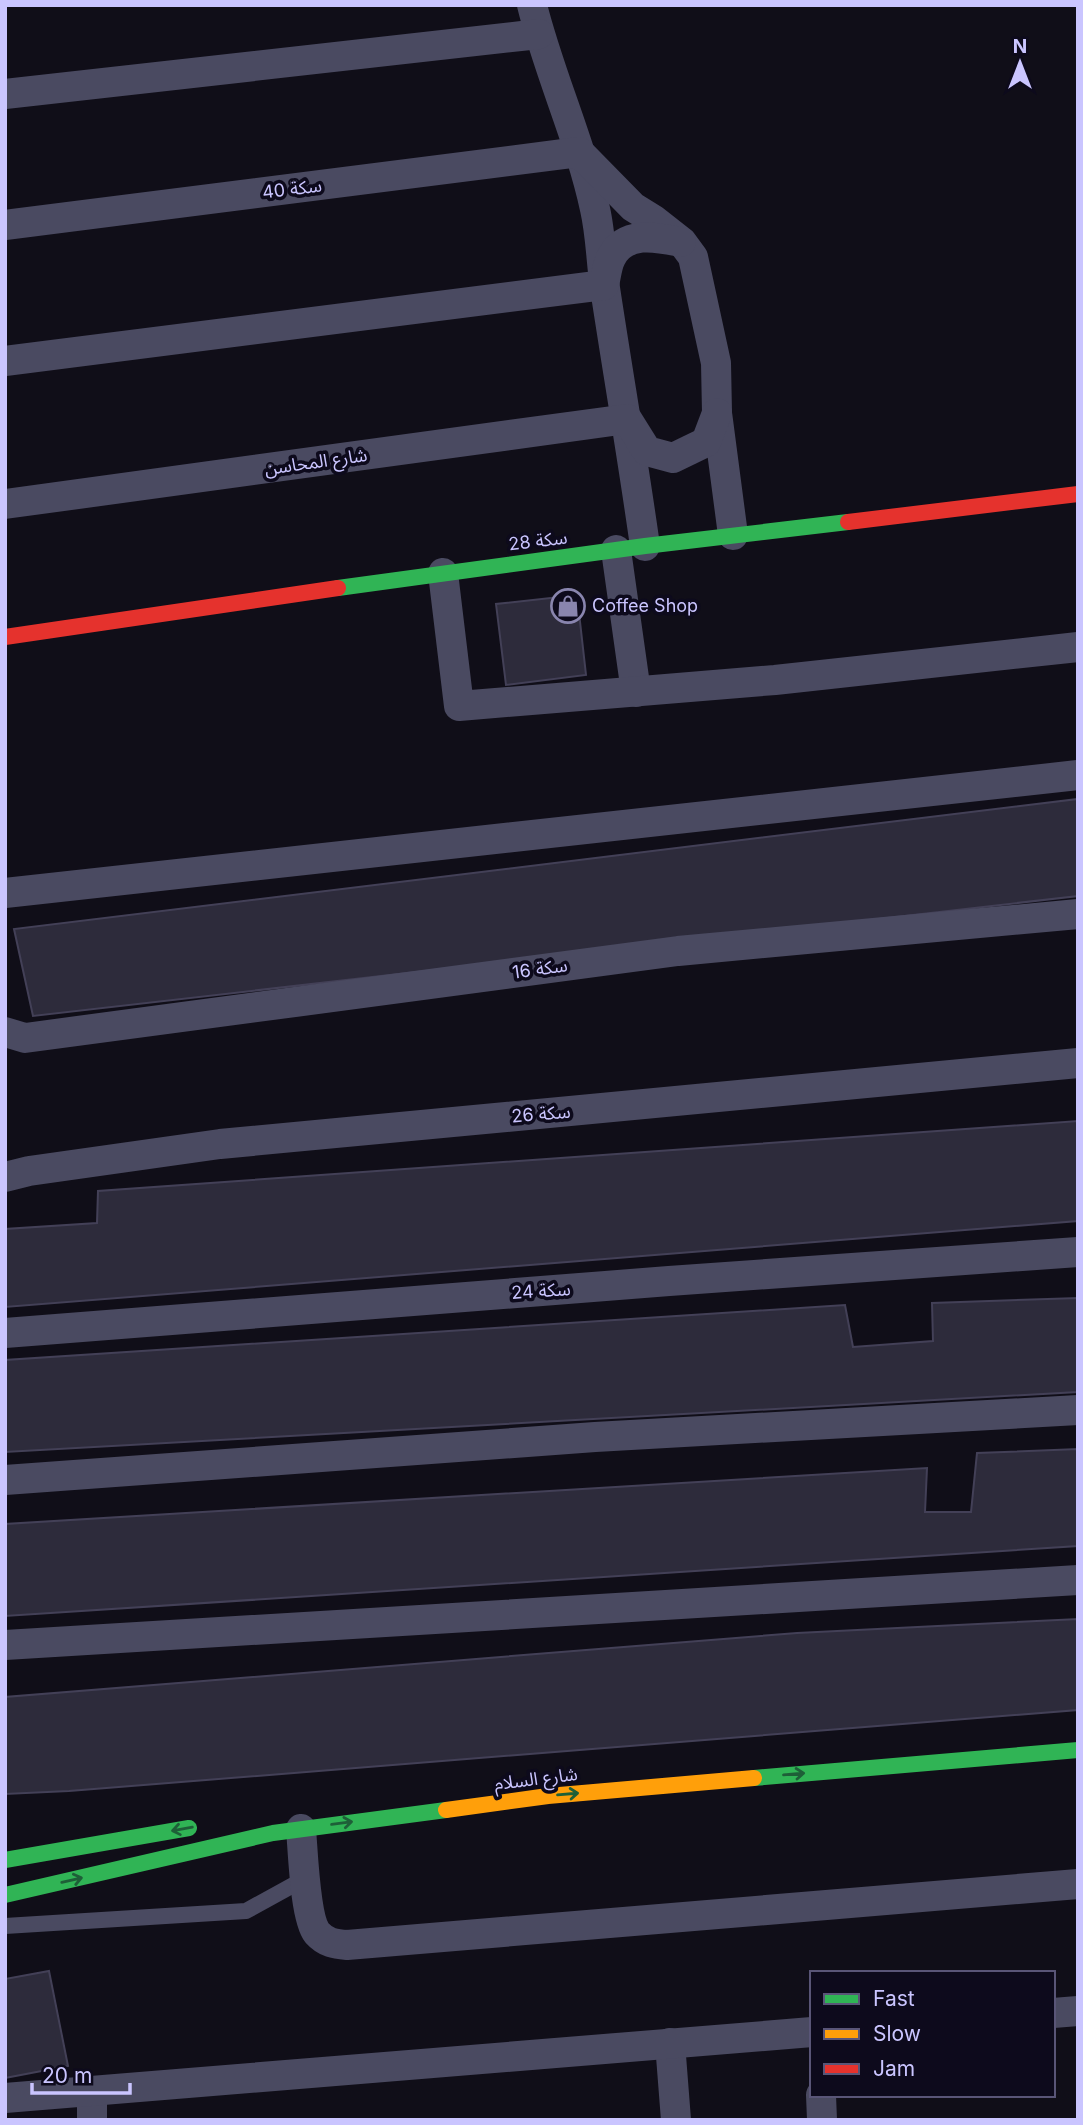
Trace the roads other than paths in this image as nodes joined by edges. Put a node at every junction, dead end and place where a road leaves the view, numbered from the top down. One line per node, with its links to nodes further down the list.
1 (535, 19): 2 (street); 3 (street)
2 (5, 94)
3 (579, 152): 4 (street, سكة 40); 5 (street); 6 (street)
4 (5, 225)
5 (682, 242): 6 (street); 8 (street)
6 (604, 285): 7 (street); 9 (street)
7 (5, 361)
8 (717, 413): 9 (street); 12 (street)
9 (627, 419): 11 (street, شارع المحاسن); 13 (street)
10 (1078, 494): 12 (street, سكة 28)
11 (5, 504)
12 (733, 535): 13 (street, سكة 28)
13 (630, 548): 14 (street, سكة 28); 17 (street)
14 (443, 573): 15 (street, سكة 28); 17 (street)
15 (5, 637)
16 (1078, 647): 17 (street)
17 (636, 692)
18 (1078, 775): 19 (street)
19 (5, 893)
20 (1078, 914): 21 (street, سكة 16)
21 (5, 1032)
22 (1078, 1063): 23 (street, سكة 26)
23 (5, 1177)
24 (1078, 1252): 25 (street, سكة 24)
25 (5, 1333)
26 (1078, 1410): 27 (street)
27 (5, 1480)
28 (1078, 1580): 29 (street)
29 (5, 1645)
30 (1078, 1750): 32 (street, شارع السلام, one-way to 30)
31 (208, 1824): 33 (street, one-way to 33)
32 (301, 1829): 34 (street); 36 (street, شارع السلام, one-way to 32)
33 (5, 1860)
34 (306, 1878): 35 (street); 37 (lane)
35 (1078, 1884)
36 (5, 1895)
37 (5, 1926)
38 (1078, 2011): 39 (street)
39 (1055, 2013)
40 (810, 2032): 41 (street)
41 (670, 2043): 44 (street); 45 (street)
42 (821, 2097): 46 (street)
43 (5, 2098): 44 (street)
44 (92, 2105)
45 (676, 2120)
46 (822, 2120)

